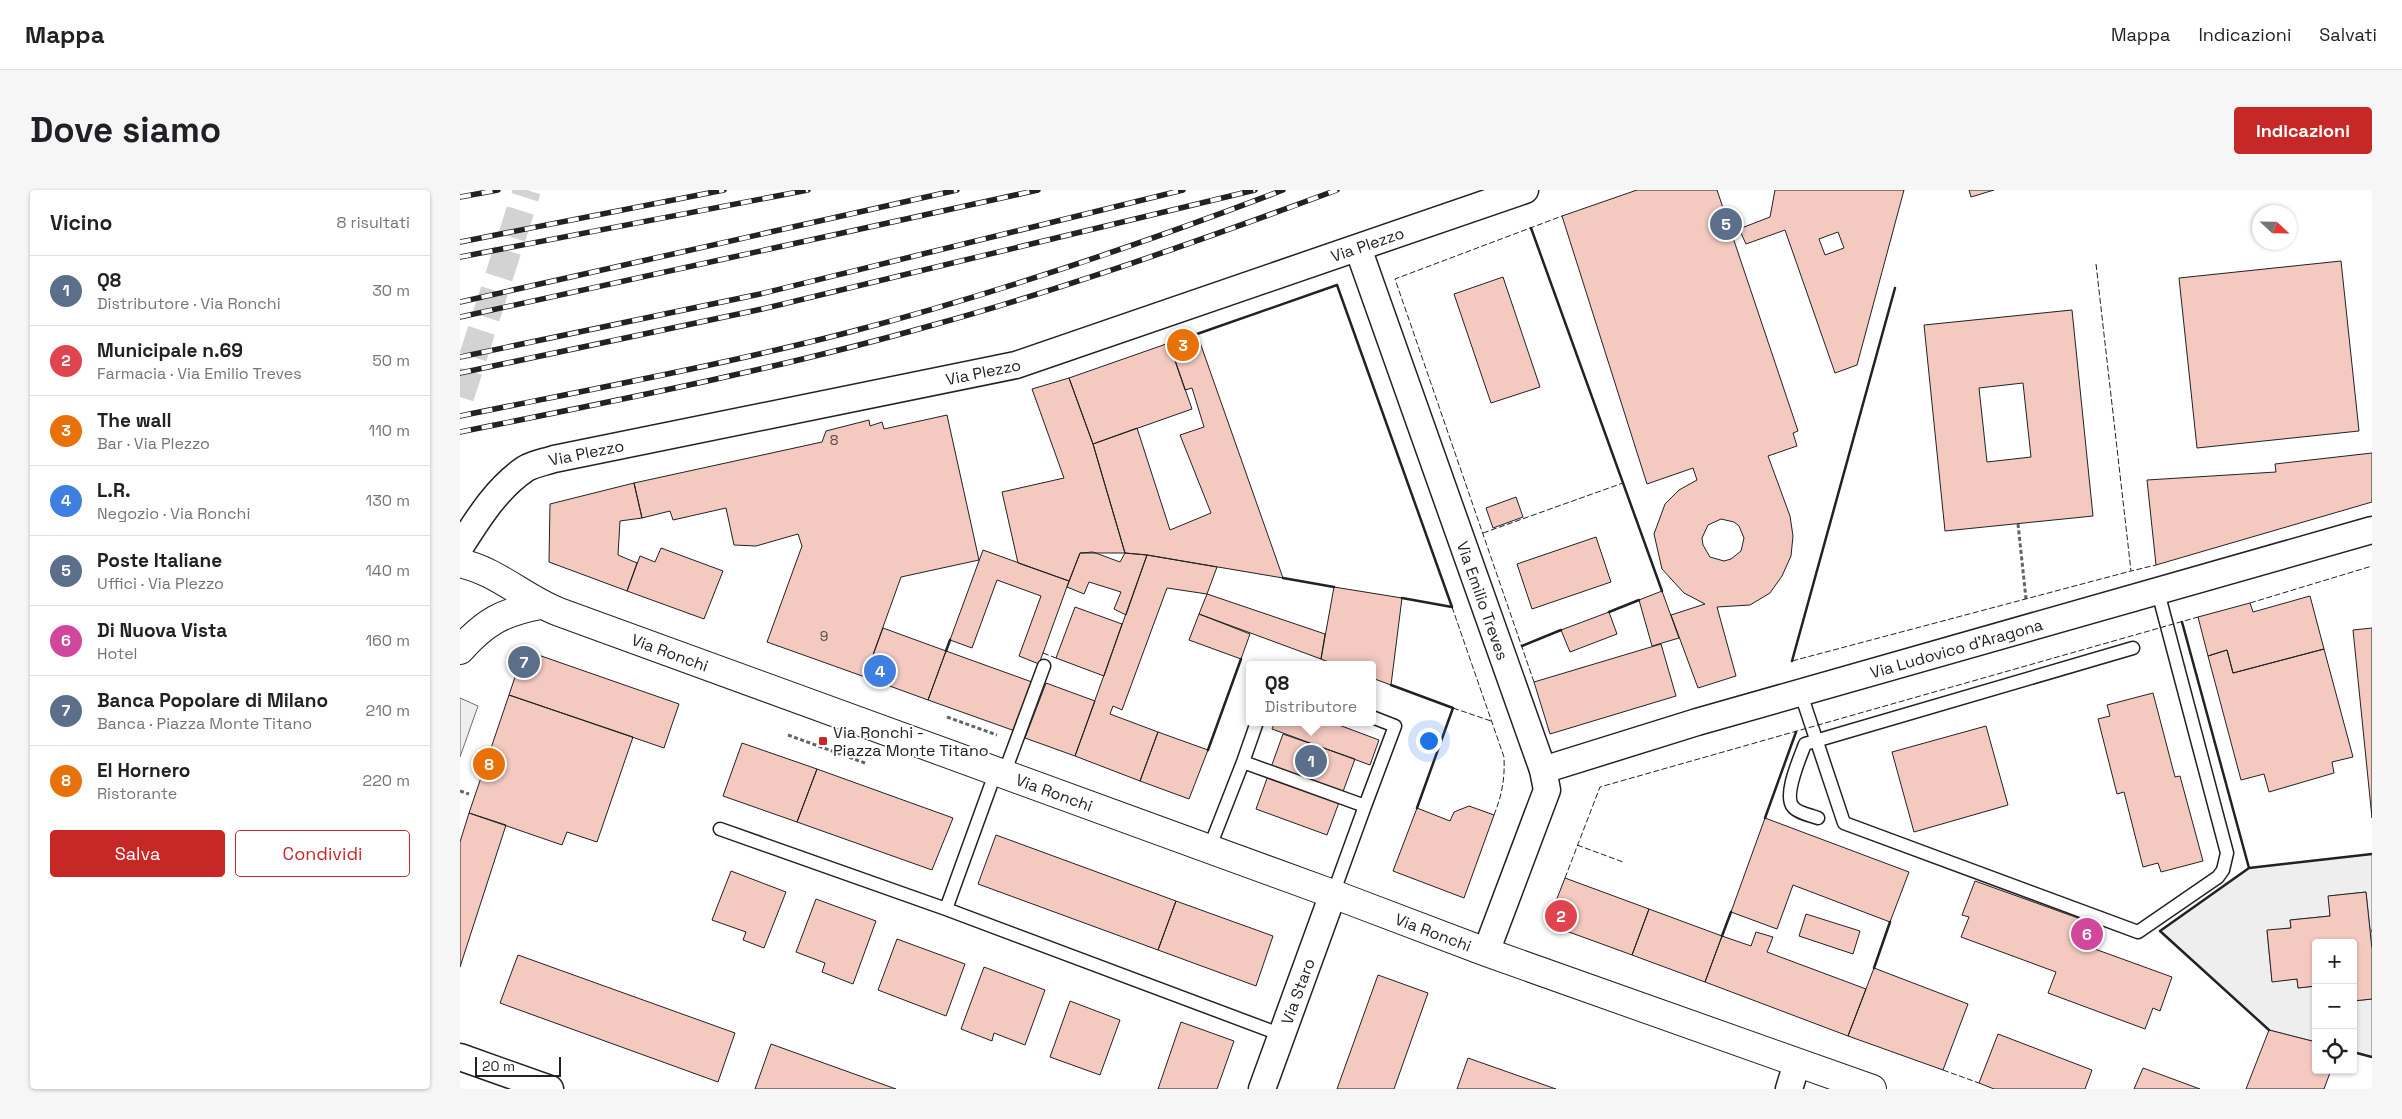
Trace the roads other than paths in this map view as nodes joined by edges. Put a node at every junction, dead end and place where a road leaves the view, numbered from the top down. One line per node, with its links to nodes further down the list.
1 (1525, 190): 2 (street, Via Plezzo)
2 (1358, 248): 4 (street, Via Plezzo); 16 (street, Via Emilio Treves)
3 (2372, 530): 6 (street, Via Ludovico d'Aragona)
4 (460, 547)
5 (460, 563): 7 (street, Via Ronchi)
6 (2158, 592): 11 (street, Via Ludovico d'Aragona); 14 (lane)
7 (540, 605): 9 (street); 17 (street, Via Ronchi)
8 (2133, 648): 14 (lane)
9 (460, 650)
10 (1044, 666): 17 (lane)
11 (1801, 694): 14 (lane); 16 (street, Via Ludovico d'Aragona)
12 (1376, 719): 18 (lane)
13 (1256, 726): 15 (lane)
14 (1816, 740): 19 (lane)
15 (1242, 762): 18 (lane); 21 (lane)
16 (1543, 770): 24 (street, Via Emilio Treves)
17 (1000, 773): 21 (street, Via Ronchi); 23 (lane, Via Ronchi)
18 (1366, 806): 22 (lane)
19 (1818, 818)
20 (720, 829): 23 (lane)
21 (1209, 849): 22 (street, Via Ronchi)
22 (1333, 894): 24 (street, Via Ronchi); 25 (street, Via Staro)
23 (946, 909): 25 (lane)
24 (1486, 952): 27 (street, Via Ronchi)
25 (1282, 1034): 29 (street, Via Staro)
26 (460, 1057): 28 (street)
27 (1797, 1063): 30 (street); 31 (street, Via Ronchi)
28 (550, 1089)
29 (1262, 1089)
30 (1789, 1089)
31 (1872, 1089)

